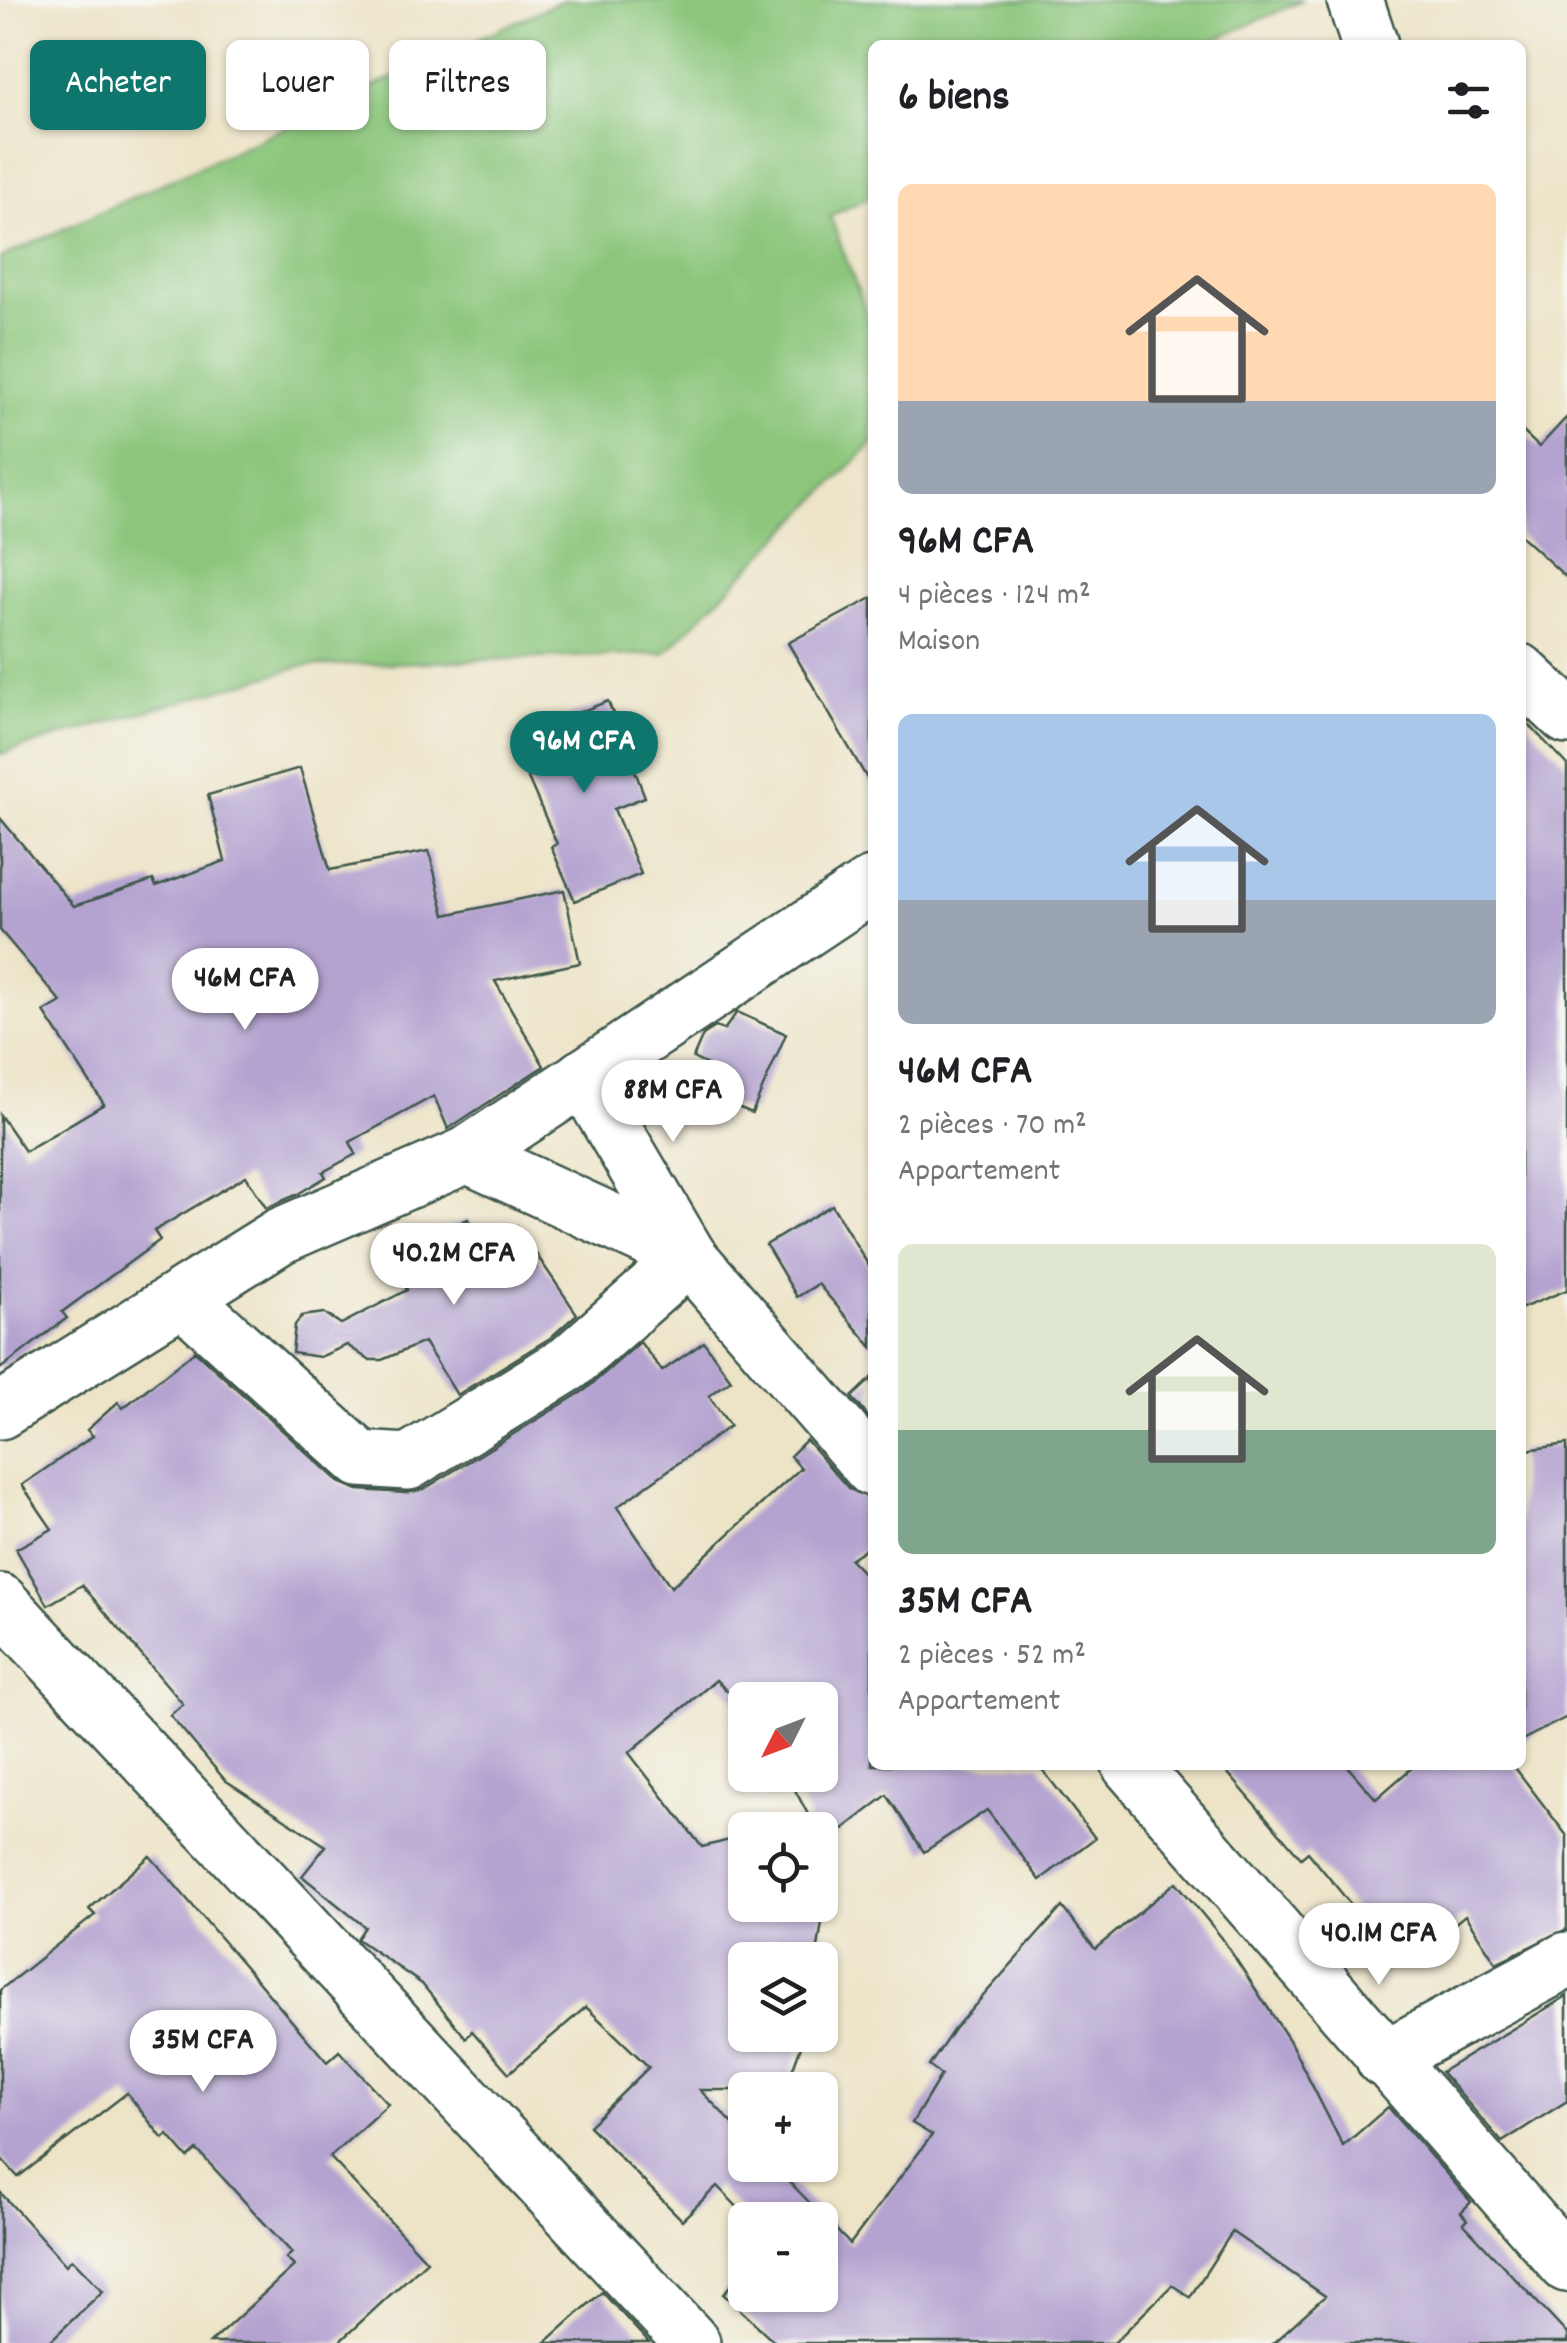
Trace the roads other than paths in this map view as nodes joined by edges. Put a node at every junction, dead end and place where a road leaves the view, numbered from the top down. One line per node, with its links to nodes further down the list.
1 (1355, 0): 2 (street)
2 (1368, 40)
3 (1526, 678): 4 (street)
4 (1567, 716)
5 (868, 888): 6 (street)
6 (583, 1077): 7 (street); 8 (street)
7 (468, 1155): 8 (street); 9 (street)
8 (689, 1256): 9 (street); 11 (street)
9 (184, 1299): 10 (street)
10 (0, 1412)
11 (868, 1463)
12 (0, 1602): 17 (street)
13 (1134, 1770): 15 (street)
14 (1567, 1960): 15 (street)
15 (1384, 2059): 16 (street)
16 (1567, 2264)
17 (692, 2343)

